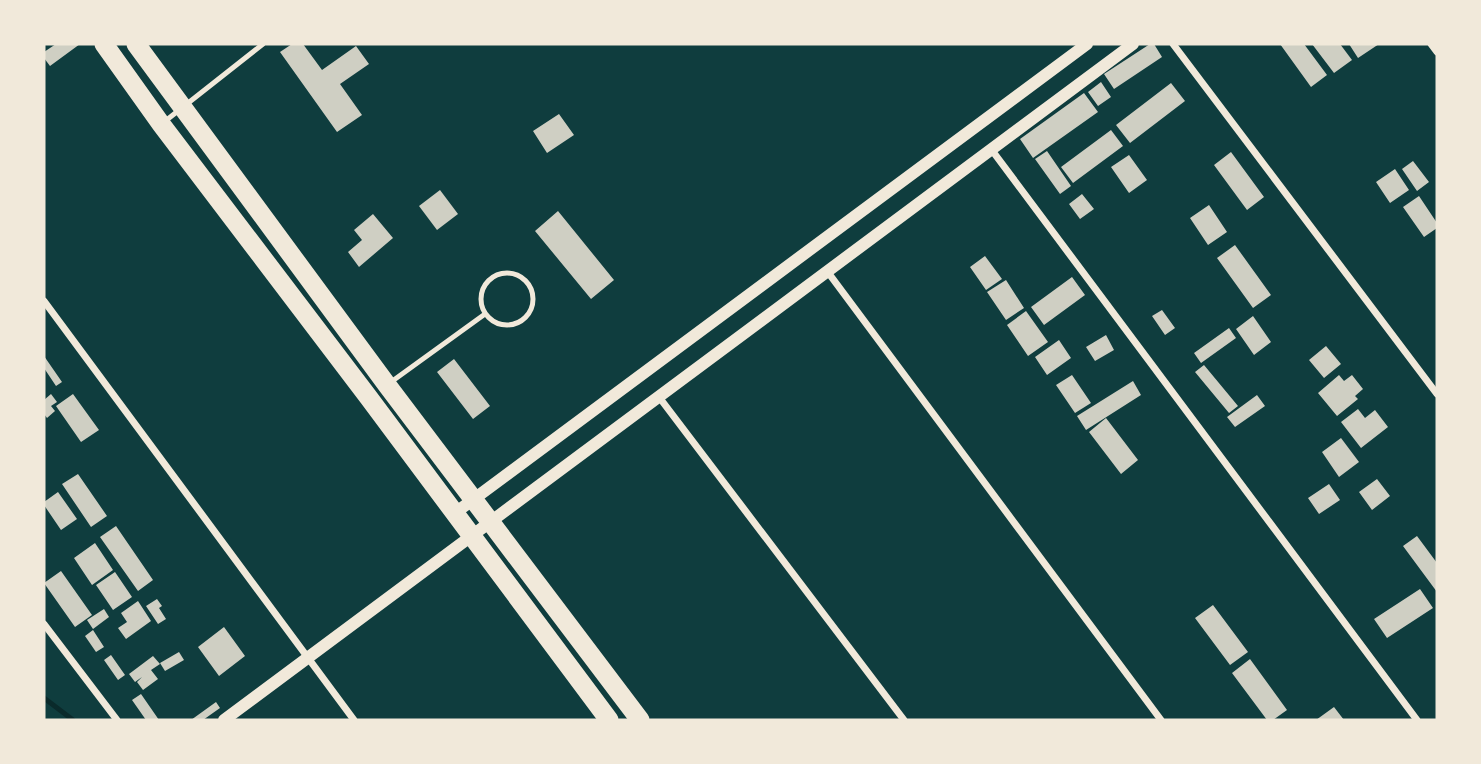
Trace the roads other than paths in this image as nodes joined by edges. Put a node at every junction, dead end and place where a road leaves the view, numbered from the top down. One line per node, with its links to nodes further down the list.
1 (104, 44): 10 (highway)
2 (136, 44): 9 (highway)
3 (263, 44): 9 (lane)
4 (1087, 44): 19 (street)
5 (1133, 44): 11 (street)
6 (1173, 44): 16 (street)
7 (1431, 44): 8 (street)
8 (1437, 52)
9 (184, 107): 10 (lane); 15 (highway)
10 (161, 124): 18 (highway)
11 (991, 149): 12 (street); 32 (street)
12 (827, 271): 17 (street); 31 (street)
13 (44, 301): 24 (street)
14 (485, 314): 14 (lane); 15 (lane)
15 (387, 385): 18 (lane); 19 (highway)
16 (1437, 394)
17 (659, 397): 21 (street); 30 (street)
18 (369, 398): 20 (highway)
19 (474, 499): 20 (street); 21 (highway)
20 (455, 513): 22 (highway)
21 (492, 522): 22 (street); 29 (highway)
22 (472, 537): 24 (street); 28 (highway)
23 (44, 624): 25 (street)
24 (308, 659): 26 (street); 27 (street)
25 (117, 720)
26 (224, 720)
27 (355, 720)
28 (609, 720)
29 (639, 720)
30 (904, 720)
31 (1161, 720)
32 (1417, 720)

